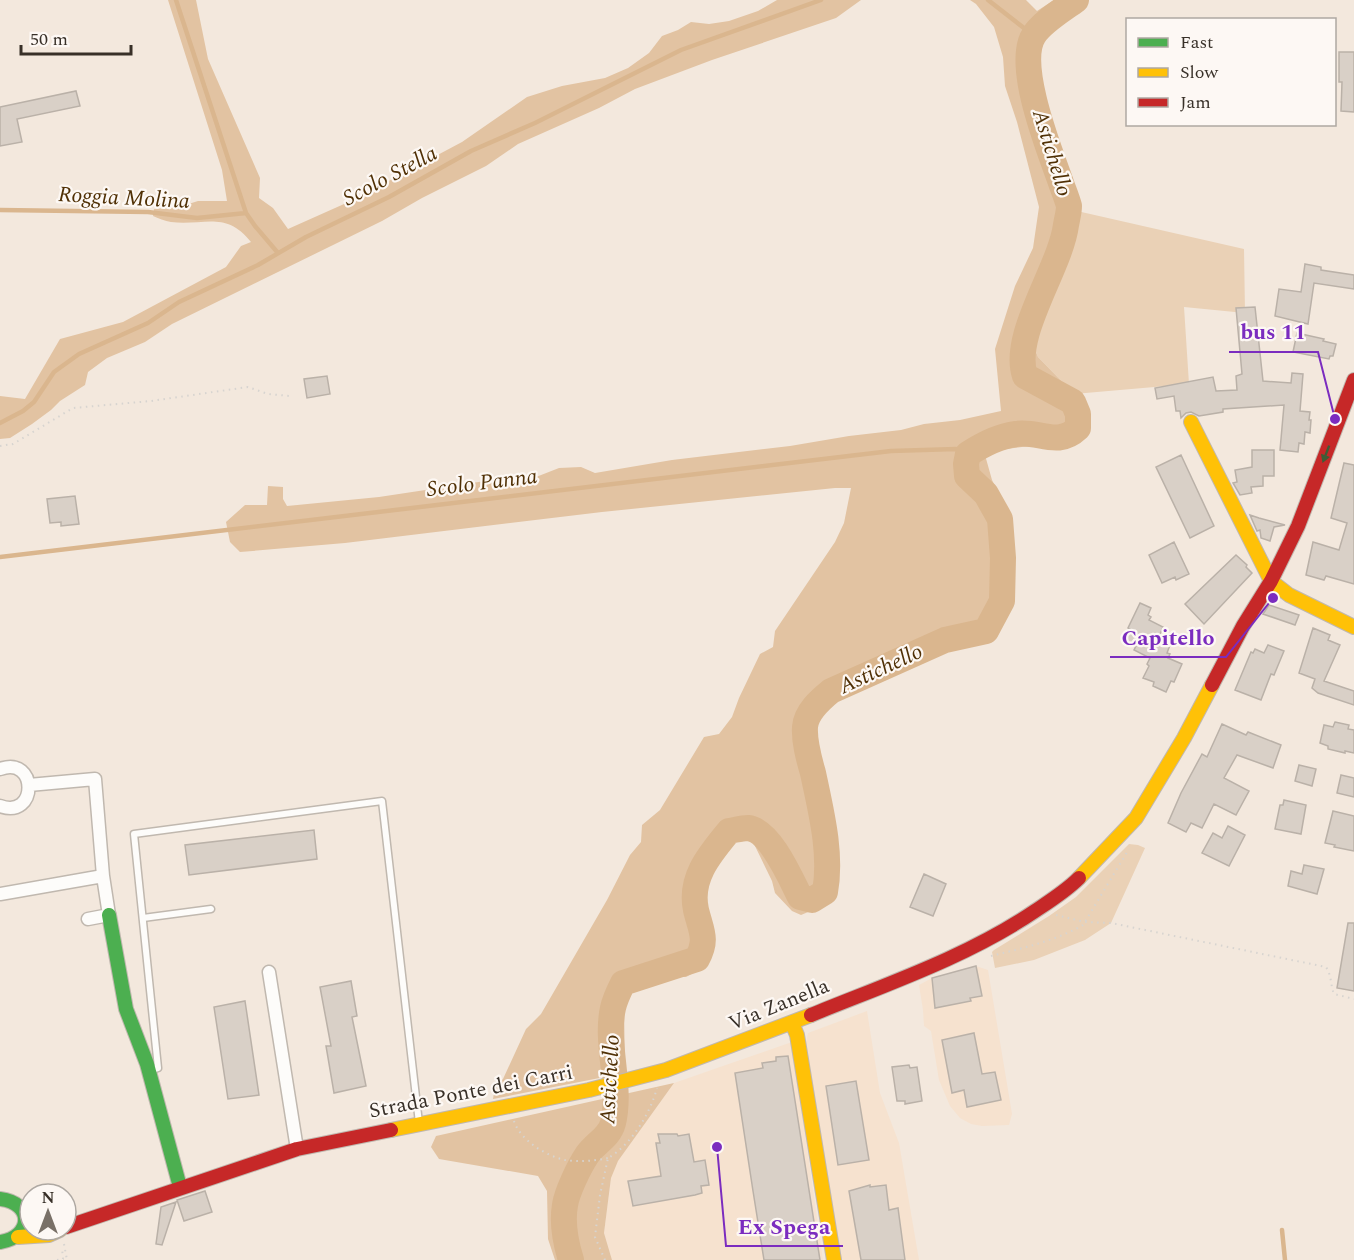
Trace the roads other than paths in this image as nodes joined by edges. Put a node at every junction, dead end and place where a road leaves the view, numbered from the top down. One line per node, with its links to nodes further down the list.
1 (1354, 380): 3 (street, Via Zanella, one-way to 3)
2 (1191, 422): 3 (street)
3 (1271, 581): 4 (street); 15 (street, Via Zanella)
4 (1354, 627)
5 (0, 769): 6 (street)
6 (29, 785): 7 (street); 8 (street)
7 (0, 806)
8 (103, 876): 9 (street); 11 (street)
9 (0, 894)
10 (211, 909): 12 (lane)
11 (109, 915): 13 (street); 16 (street)
12 (143, 918): 16 (lane); 18 (lane)
13 (88, 920)
14 (269, 972): 19 (street)
15 (792, 1023): 17 (street, Via Zanella); 26 (street)
16 (149, 1071): 20 (street)
17 (659, 1072): 18 (street, Strada Ponte dei Carri)
18 (419, 1124): 19 (street, Strada Ponte dei Carri)
19 (297, 1149): 20 (street, Strada Ponte dei Carri)
20 (180, 1187): 23 (street, Strada Ponte dei Carri)
21 (2, 1197): 22 (street)
22 (18, 1205)
23 (78, 1222)
24 (9, 1240): 25 (street)
25 (0, 1254)
26 (834, 1260)

